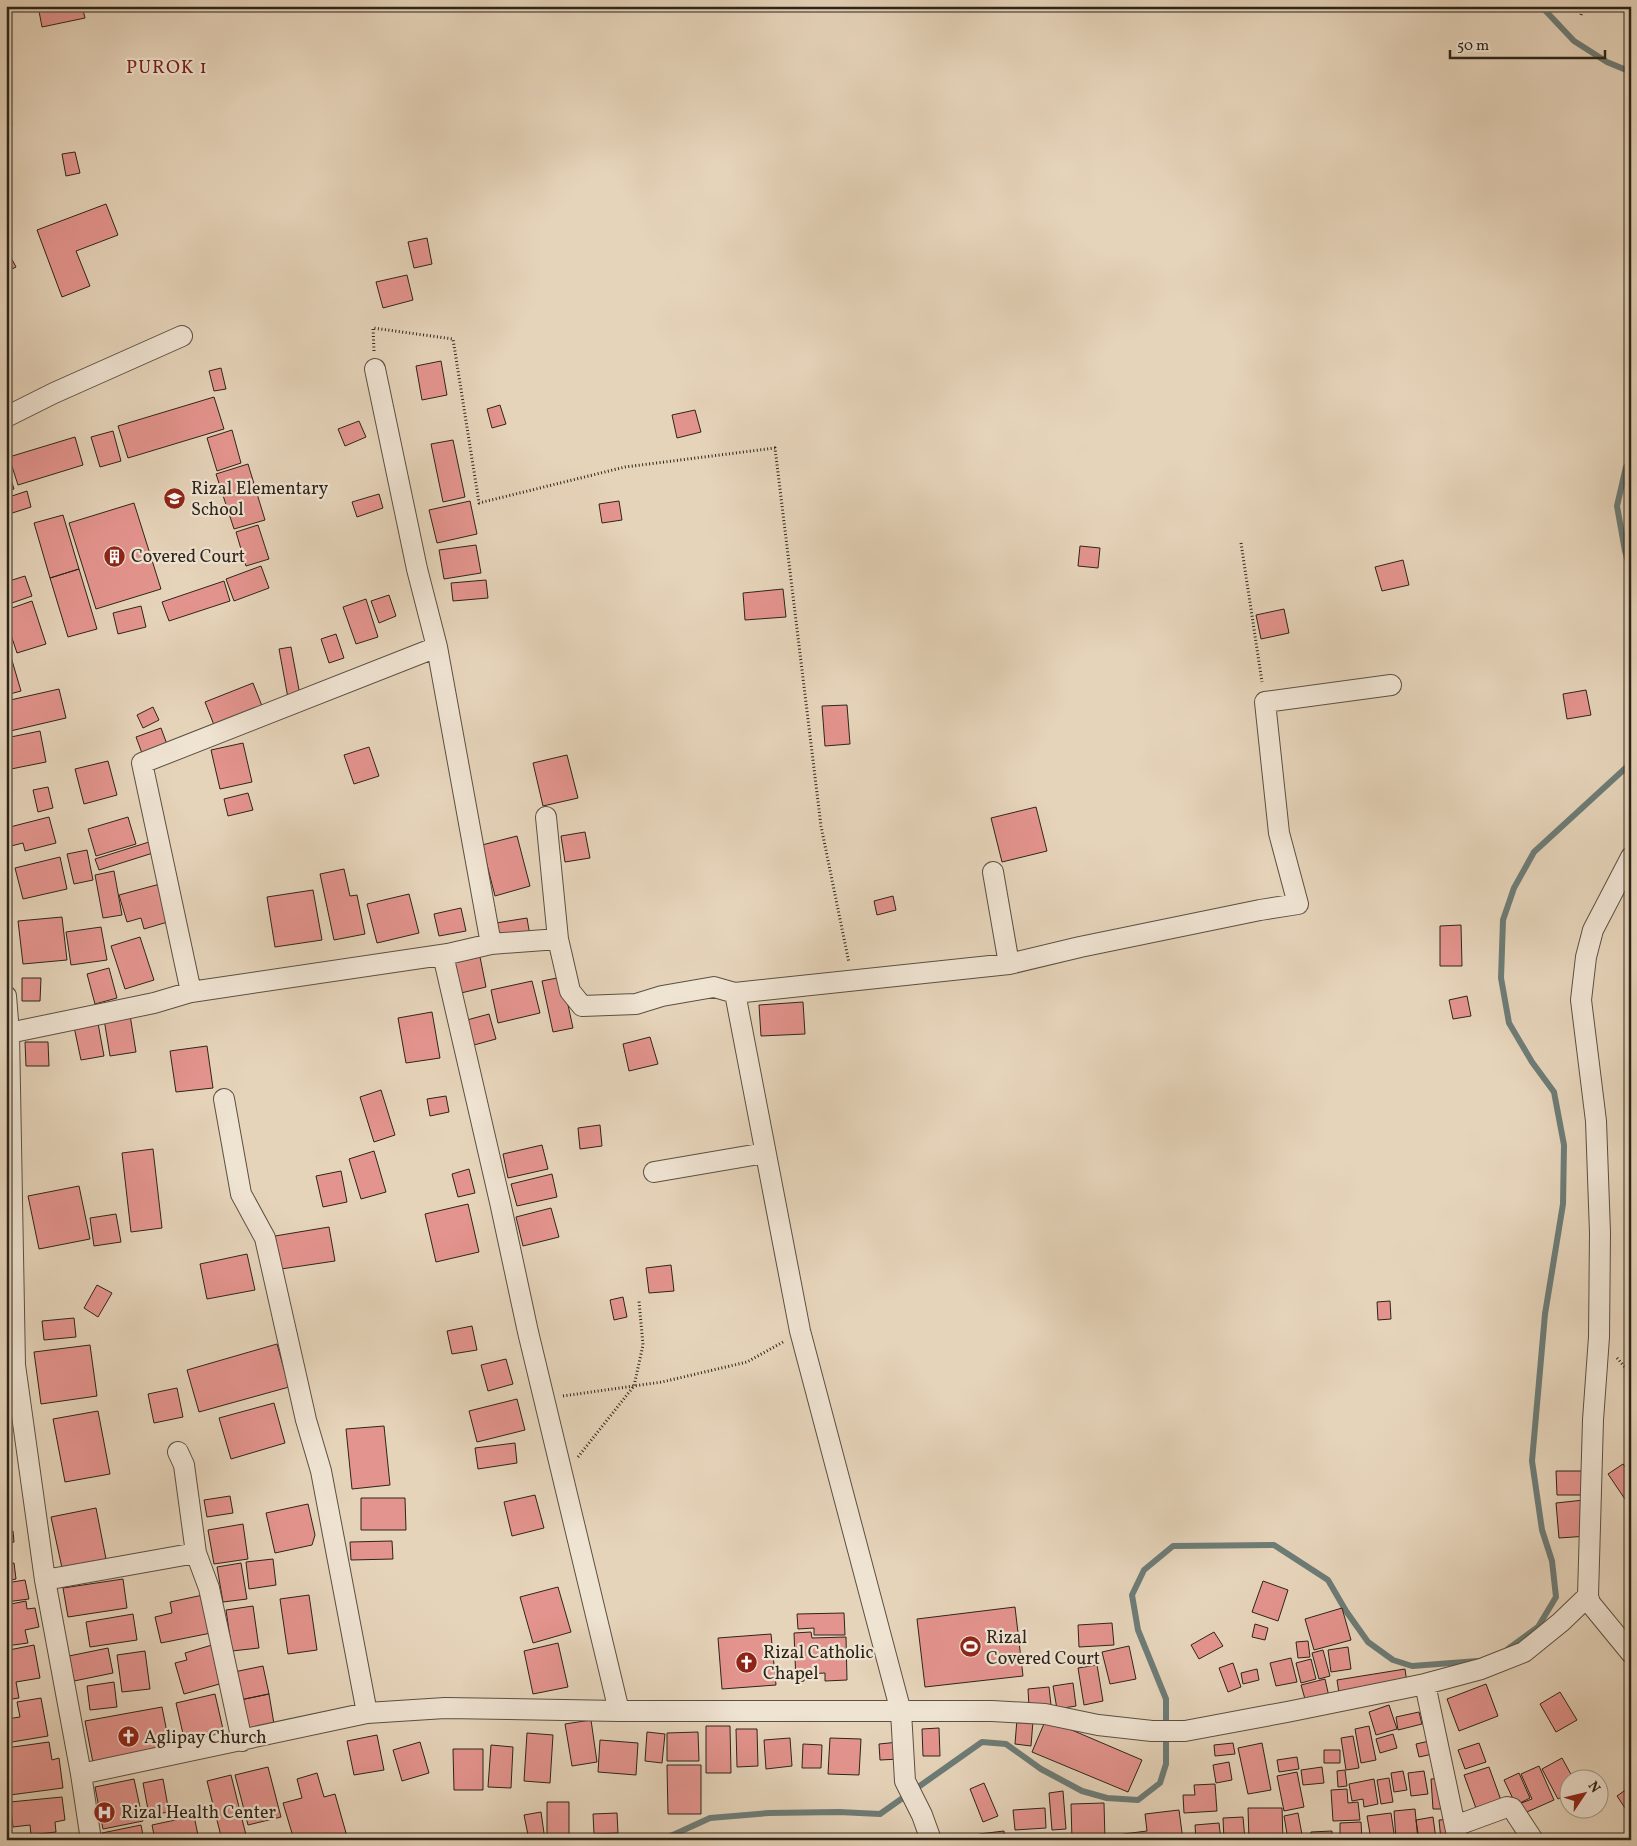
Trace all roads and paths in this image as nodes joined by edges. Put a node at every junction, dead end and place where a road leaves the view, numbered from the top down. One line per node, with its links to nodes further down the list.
1 (1584, 6): 2 (path)
2 (1581, 15)
3 (182, 336): 5 (street)
4 (375, 369): 7 (street); 17 (path)
5 (6, 417)
6 (1241, 543): 9 (path)
7 (437, 647): 14 (street); 18 (street)
8 (1391, 685): 9 (street)
9 (1265, 702): 16 (street)
10 (546, 817): 13 (street)
11 (1631, 857): 34 (street)
12 (993, 872): 16 (street)
13 (558, 939): 14 (street); 19 (street)
14 (491, 944): 15 (street)
15 (442, 954): 18 (street); 29 (street)
16 (1009, 964): 17 (street)
17 (853, 980): 19 (street)
18 (191, 992): 21 (street)
19 (735, 993): 24 (street)
20 (6, 996): 21 (street)
21 (9, 1033): 23 (street)
22 (224, 1099): 39 (street)
23 (9, 1153): 33 (street)
24 (765, 1153): 25 (street); 27 (street)
25 (654, 1172)
26 (639, 1301): 28 (path)
27 (800, 1332): 28 (path); 38 (street)
28 (634, 1386): 29 (path); 31 (path)
29 (544, 1399): 31 (street)
30 (178, 1452): 32 (street)
31 (563, 1478): 37 (street)
32 (196, 1554): 33 (street); 40 (street)
33 (45, 1580): 41 (street)
34 (1588, 1596): 35 (street); 36 (street)
35 (1631, 1653)
36 (1425, 1684): 38 (street); 42 (street)
37 (619, 1711): 38 (street); 39 (street)
38 (901, 1712): 44 (street)
39 (367, 1713): 40 (street)
40 (242, 1741): 41 (street)
41 (81, 1774): 43 (street)
42 (1457, 1833): 45 (street)
43 (91, 1840)
44 (930, 1840)
45 (1533, 1840)

